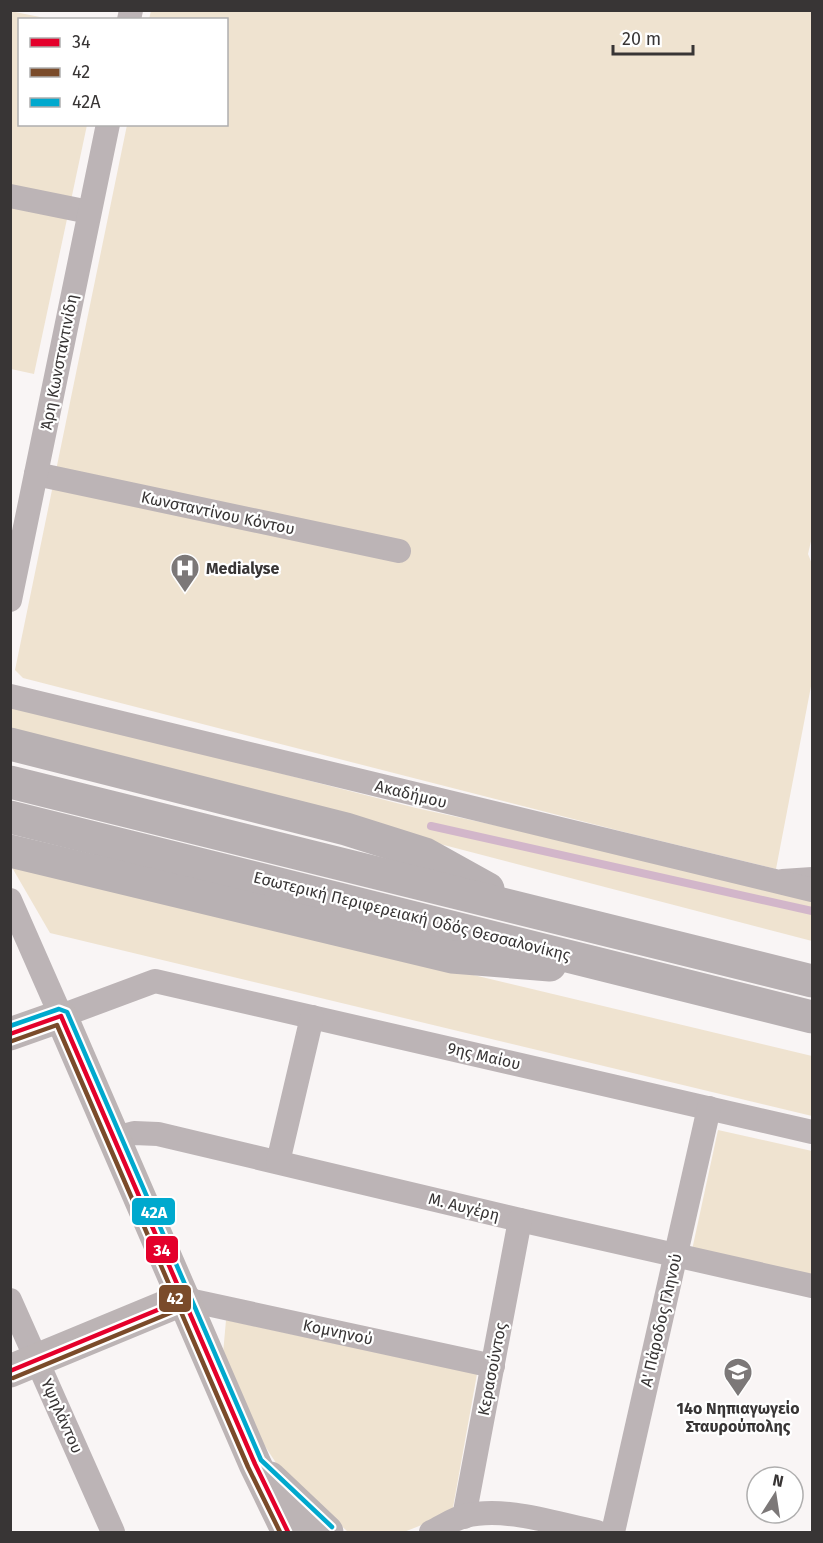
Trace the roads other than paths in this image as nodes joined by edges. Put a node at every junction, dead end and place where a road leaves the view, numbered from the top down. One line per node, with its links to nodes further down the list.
1 (108, 126): 3 (street, Άρη Κωνσταντινίδη)
2 (10, 196): 3 (street)
3 (89, 212): 4 (street, Άρη Κωνσταντινίδη)
4 (36, 474): 5 (street, Κωνσταντίνου Κόντου); 6 (street, Άρη Κωνσταντινίδη)
5 (399, 551)
6 (10, 600)
7 (10, 696): 14 (street, Ακαδήμου)
8 (10, 744): 16 (highway)
9 (10, 782): 16 (highway, Εσωτερική Περιφερειακή Οδός Θεσσαλονίκης)
10 (10, 817): 17 (highway, Εσωτερική Περιφερειακή Οδός Θεσσαλονίκης)
11 (10, 851): 17 (highway)
12 (813, 873): 13 (lane)
13 (782, 875)
14 (813, 890)
15 (10, 900): 19 (street)
16 (521, 908): 18 (highway, Εσωτερική Περιφερειακή Οδός Θεσσαλονίκης)
17 (609, 965): 21 (highway, Εσωτερική Περιφερειακή Οδός Θεσσαλονίκης)
18 (813, 981)
19 (61, 1016): 20 (street, 9ης Μαίου); 22 (street); 25 (street)
20 (312, 1017): 23 (street, 9ης Μαίου); 26 (street)
21 (813, 1017)
22 (10, 1034)
23 (709, 1108): 24 (street, 9ης Μαίου); 28 (street, Α' Πάροδος Γληνού)
24 (813, 1132)
25 (115, 1138): 26 (street, Μ. Αυγέρη); 30 (street)
26 (278, 1162): 27 (street, Μ. Αυγέρη)
27 (520, 1221): 28 (street, Μ. Αυγέρη); 33 (street, Κερασούντος)
28 (676, 1256): 29 (street, Μ. Αυγέρη); 41 (street, Α' Πάροδος Γληνού)
29 (813, 1286)
30 (184, 1299): 32 (street); 33 (street, Κομνηνού); 34 (street)
31 (10, 1300): 32 (street, Υψηλάντου)
32 (24, 1365): 36 (street, Υψηλάντου)
33 (493, 1366): 35 (street, Κερασούντος)
34 (255, 1464): 37 (street); 38 (street)
35 (464, 1516): 39 (street); 40 (street)
36 (113, 1533)
37 (288, 1533)
38 (327, 1533)
39 (431, 1533)
40 (597, 1533)
41 (613, 1533)

